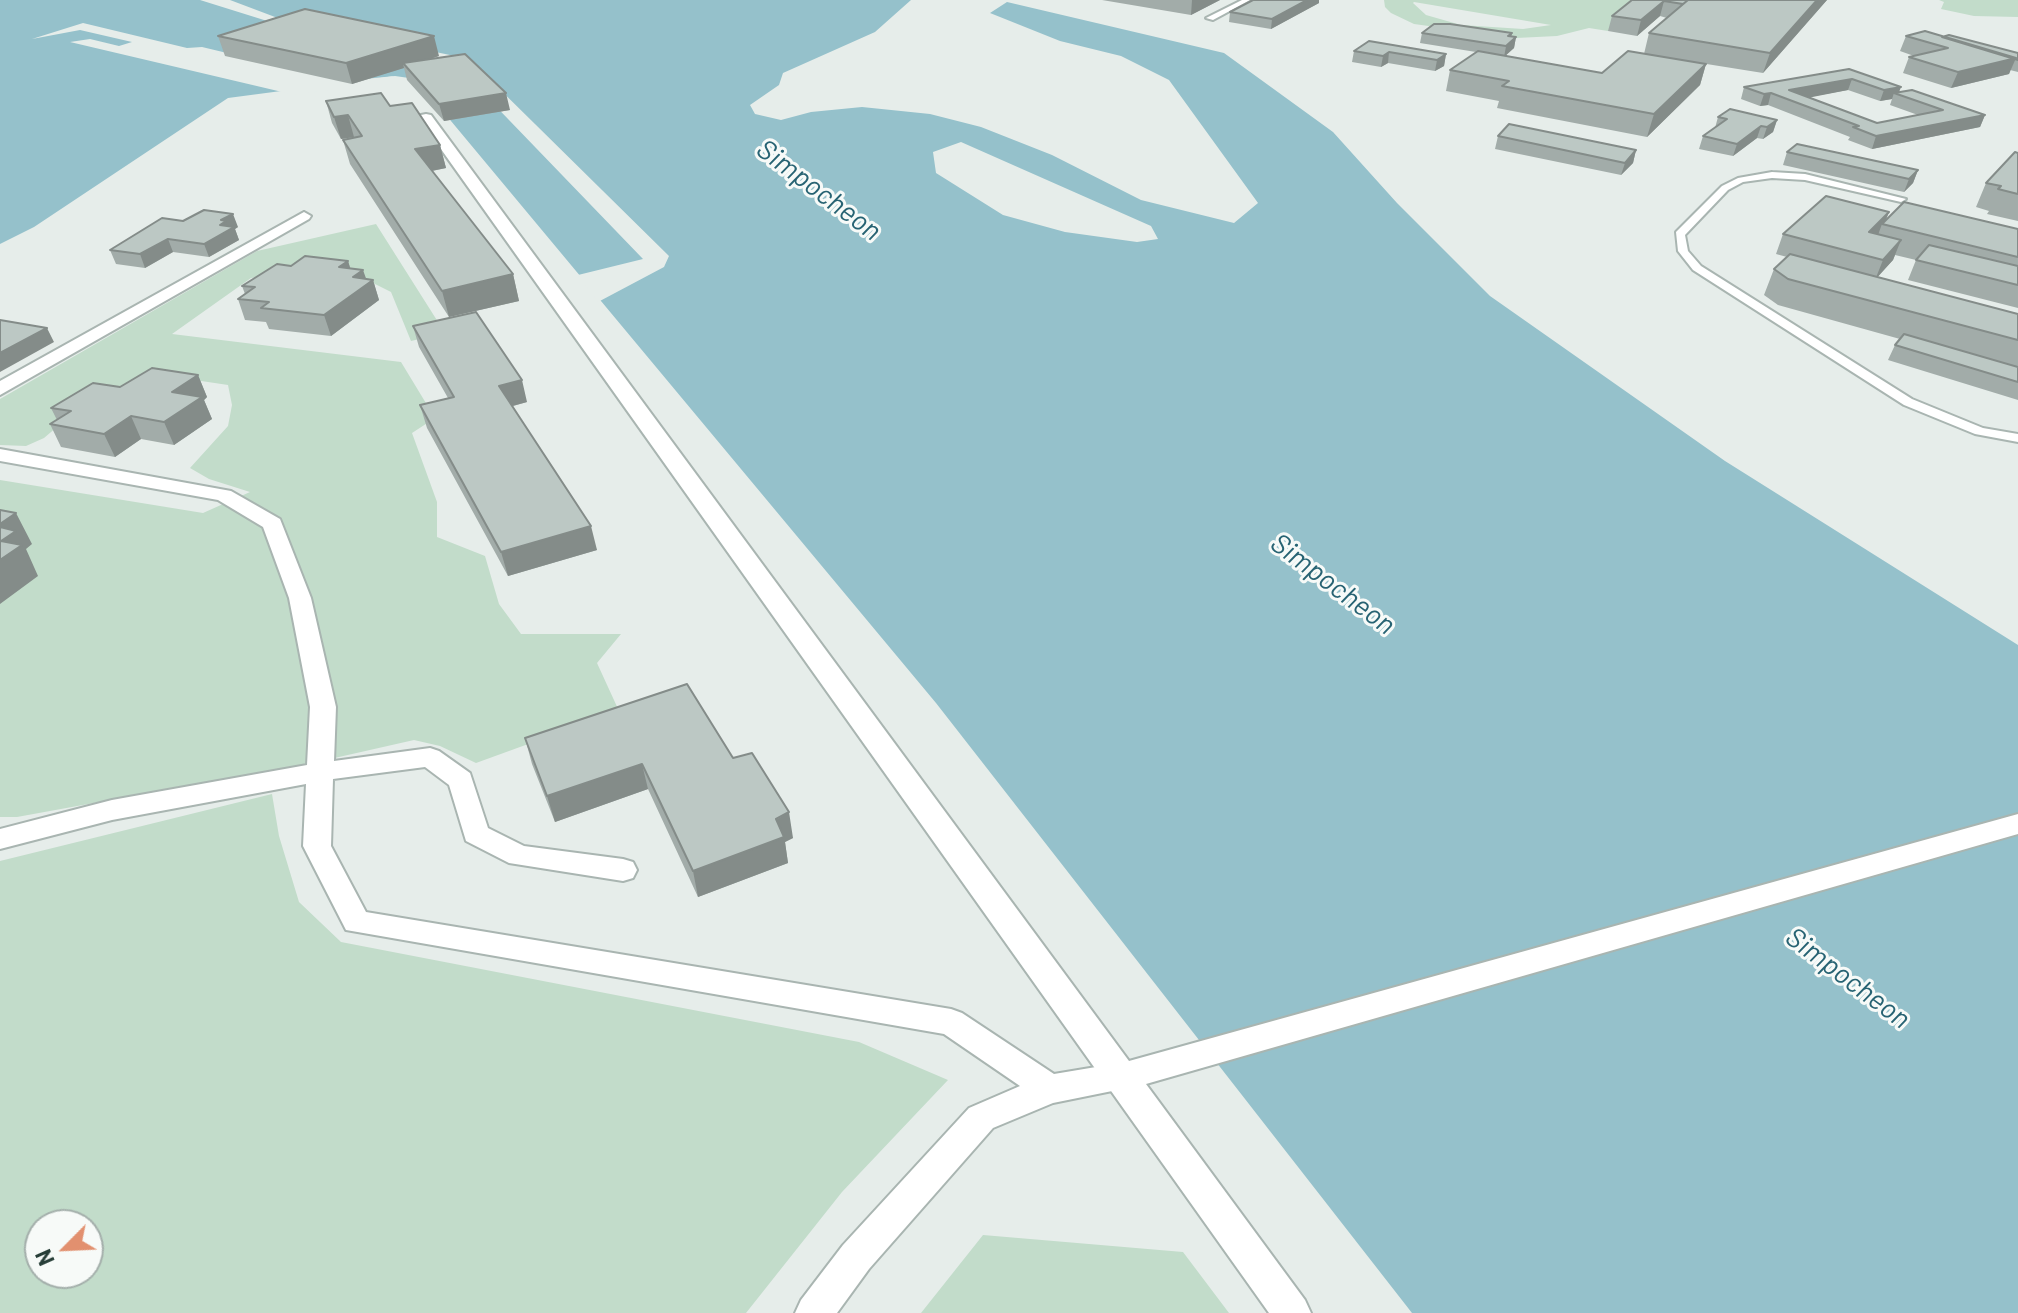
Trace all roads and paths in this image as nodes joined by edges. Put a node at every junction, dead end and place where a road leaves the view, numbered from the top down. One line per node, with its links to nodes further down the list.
1 (1247, 0): 2 (lane)
2 (1210, 18)
3 (426, 118): 13 (street)
4 (1901, 199): 7 (lane)
5 (304, 216): 6 (street)
6 (0, 389)
7 (2018, 438)
8 (0, 455): 9 (street)
9 (321, 772): 11 (street); 12 (street); 14 (street)
10 (2018, 824): 13 (street)
11 (0, 839)
12 (623, 870)
13 (1120, 1077): 14 (street); 16 (street)
14 (1050, 1089): 15 (street)
15 (814, 1313)
16 (1292, 1313)

